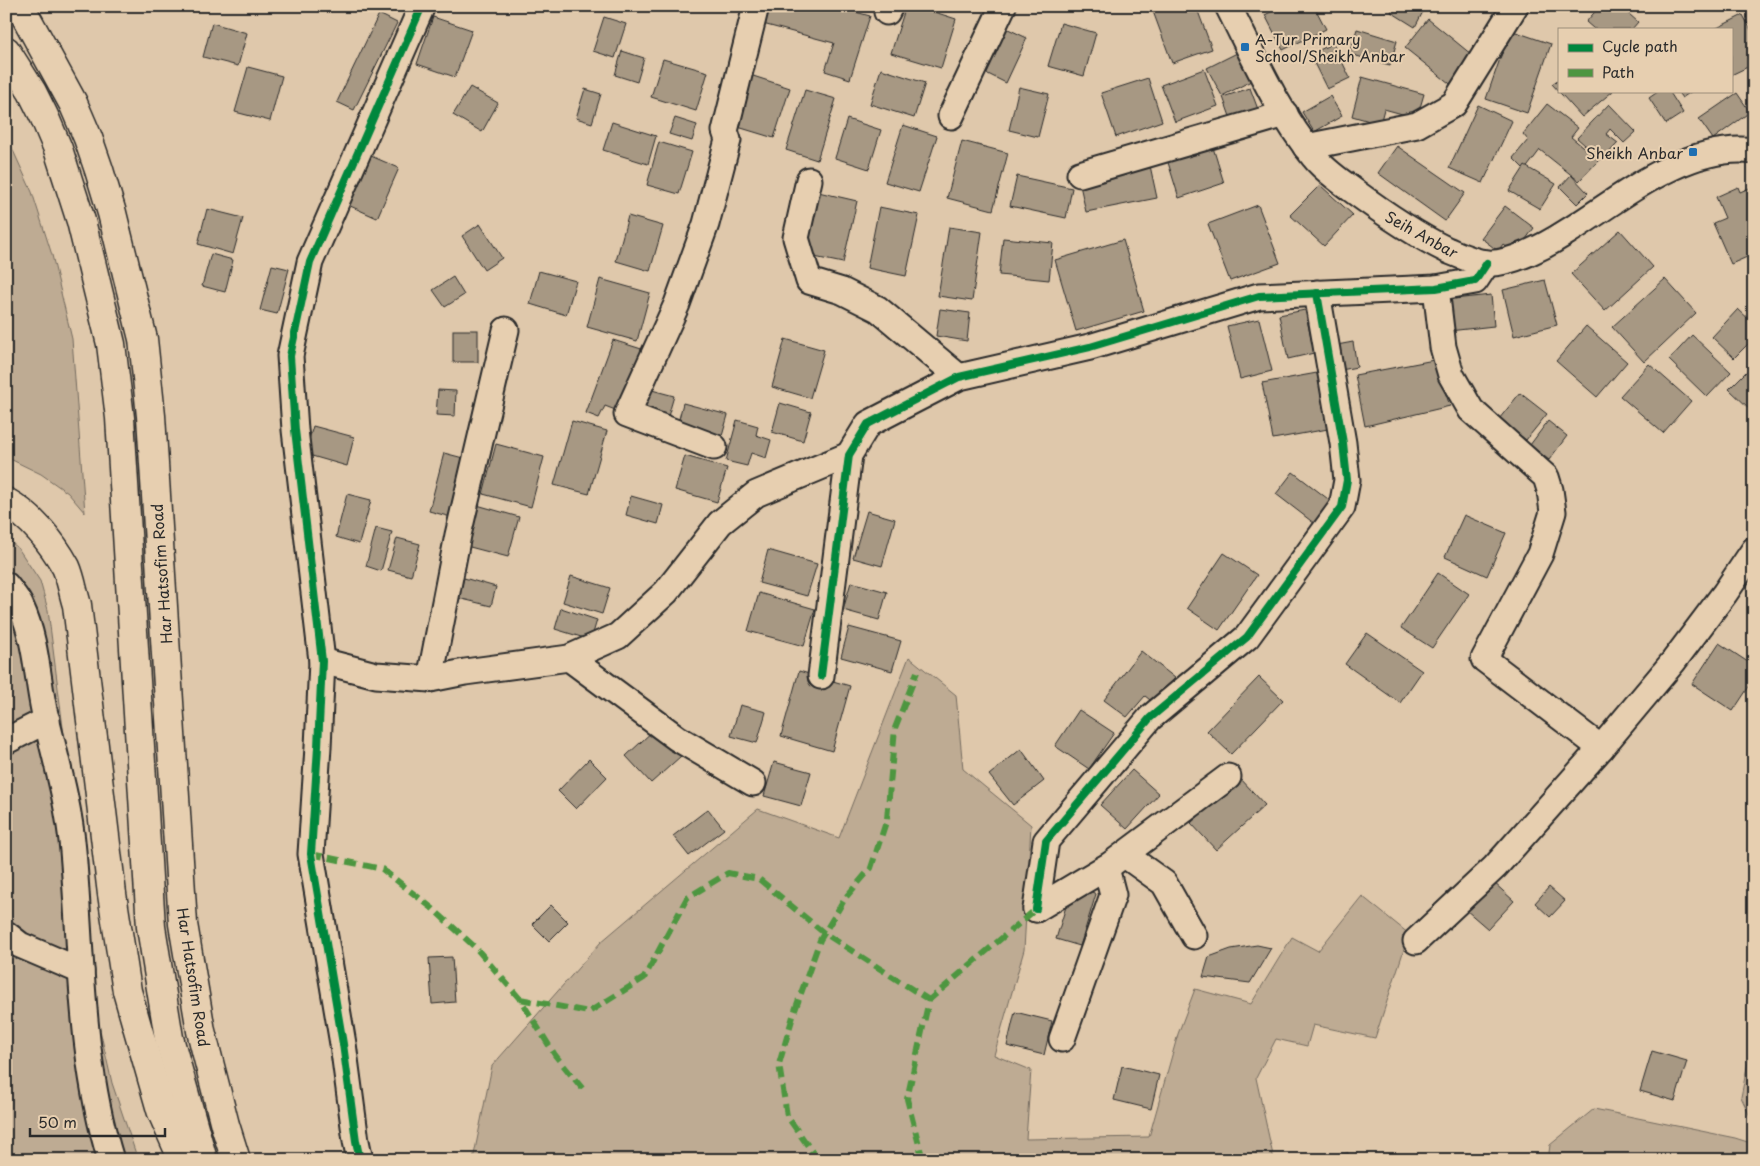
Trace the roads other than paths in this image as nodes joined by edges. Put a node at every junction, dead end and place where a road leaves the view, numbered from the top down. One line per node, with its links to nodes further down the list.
1 (20, 6): 42 (main road, Har Hatsofim Road)
2 (422, 6): 25 (street)
3 (756, 6): 19 (street)
4 (1003, 6): 9 (street)
5 (1228, 6): 8 (street, Seih Anbar)
6 (1516, 6): 10 (street)
7 (6, 51): 41 (main road, Har Hatsofim Road)
8 (1285, 114): 10 (street, Seih Anbar); 12 (street)
9 (951, 116)
10 (1306, 147): 14 (street, Seih Anbar)
11 (1754, 151): 14 (street, Seih Anbar)
12 (1080, 174)
13 (809, 180): 18 (street)
14 (1487, 263): 15 (street)
15 (1436, 288): 16 (street); 30 (street)
16 (1317, 293): 18 (street); 33 (street)
17 (506, 330): 27 (street)
18 (958, 377): 20 (street)
19 (714, 448)
20 (849, 455): 24 (street); 26 (street)
21 (6, 502): 40 (main road)
22 (1754, 550): 30 (street)
23 (6, 585): 28 (street)
24 (569, 658): 27 (street); 32 (street)
25 (322, 661): 27 (street); 43 (street)
26 (821, 676)
27 (430, 679)
28 (47, 720): 29 (street); 37 (street)
29 (6, 741)
30 (1601, 748): 36 (street)
31 (1228, 777): 33 (street)
32 (753, 783)
33 (1115, 861): 35 (street); 38 (street)
34 (6, 934): 37 (street)
35 (1194, 936)
36 (1416, 941)
37 (81, 970): 39 (street)
38 (1062, 1039)
39 (111, 1160)
40 (183, 1160)
41 (203, 1160)
42 (236, 1160)
43 (360, 1160)

